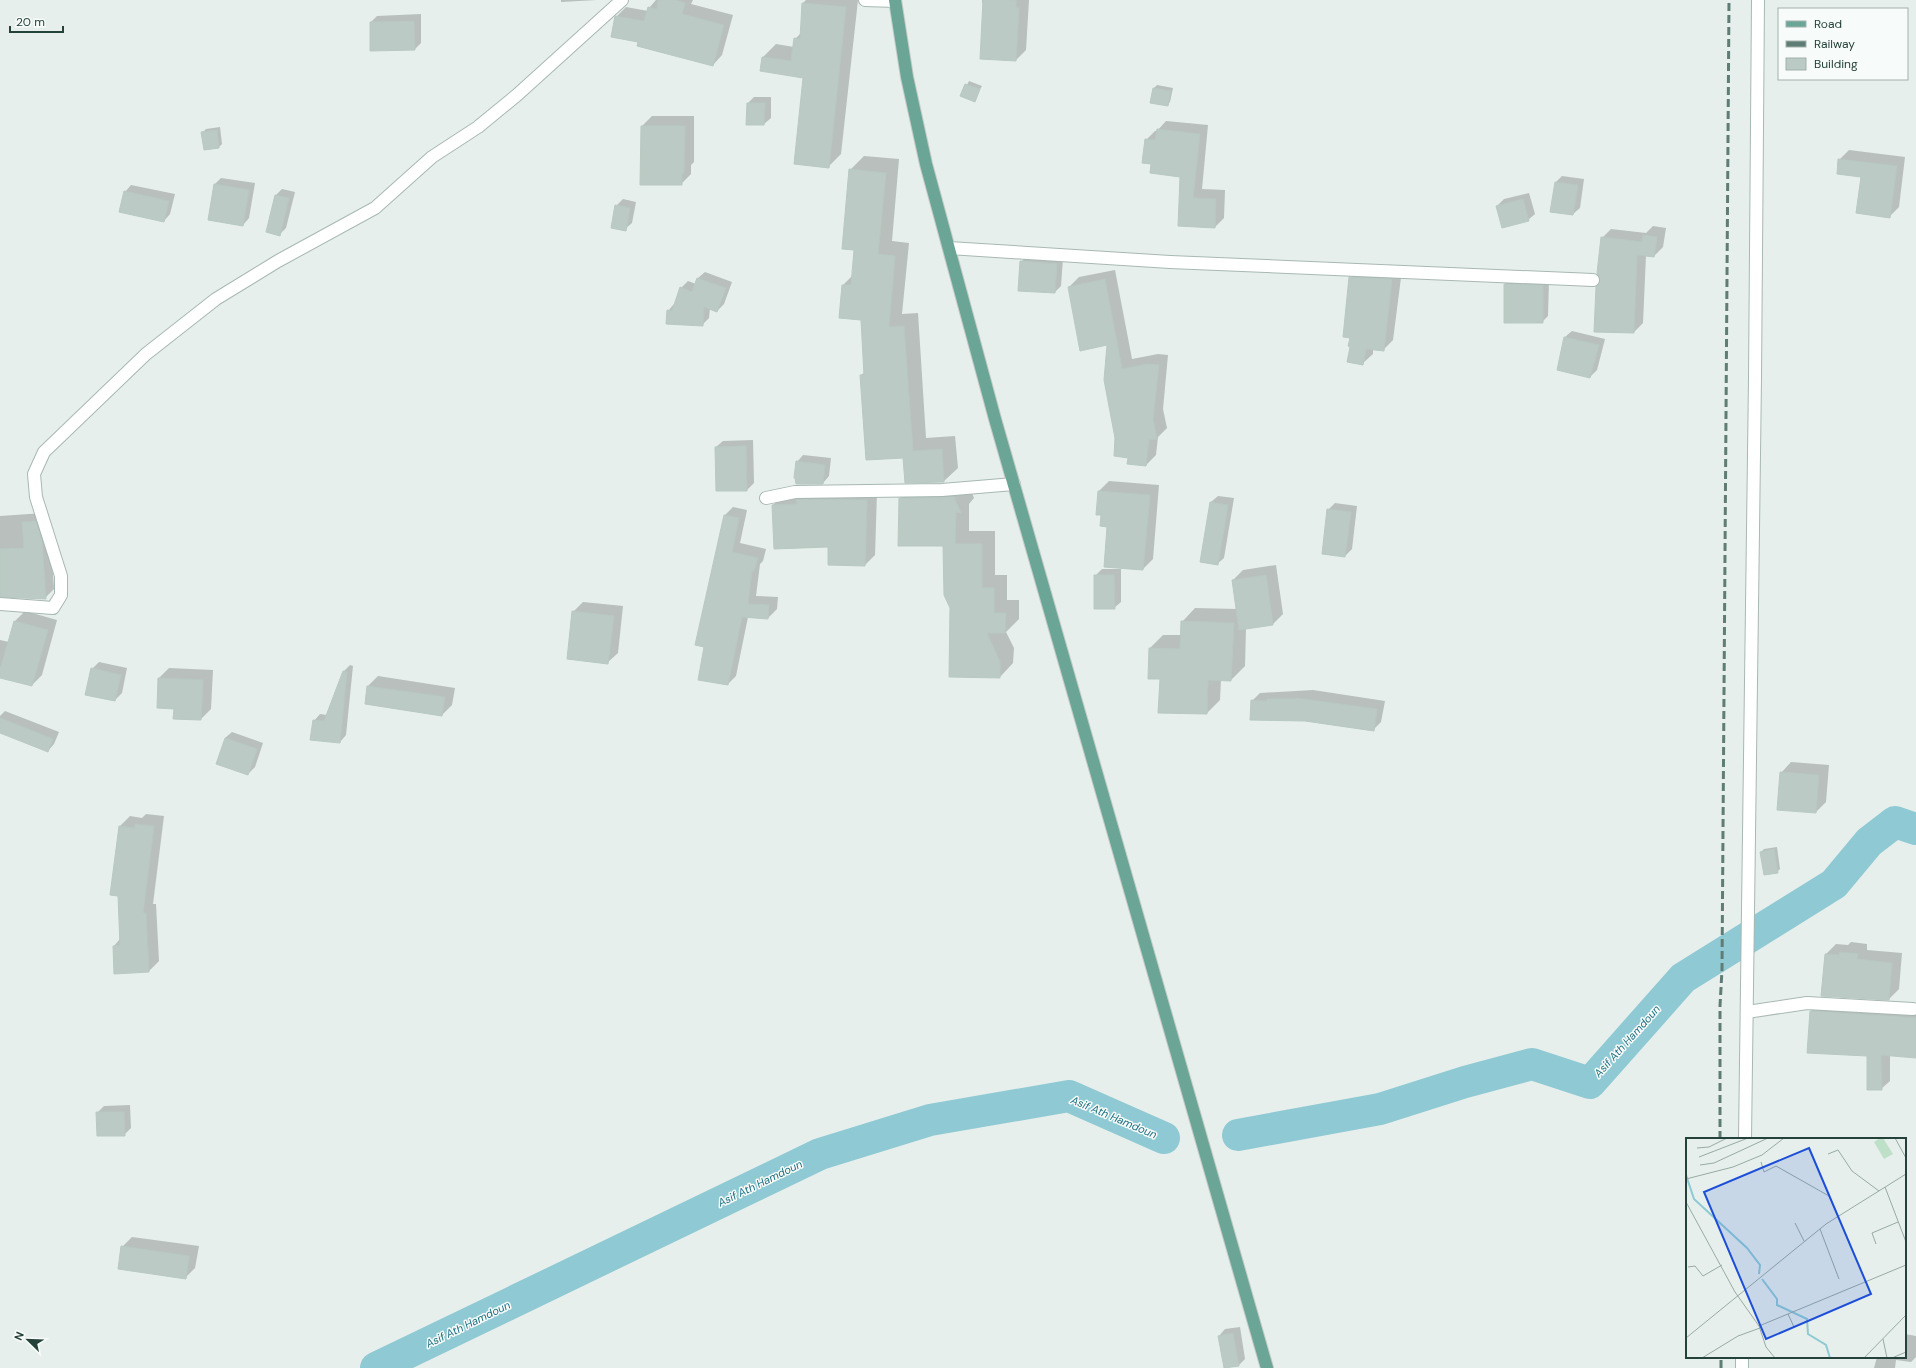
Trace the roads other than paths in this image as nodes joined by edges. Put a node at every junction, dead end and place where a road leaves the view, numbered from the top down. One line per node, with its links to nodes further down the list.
1 (622, 0): 9 (street)
2 (865, 0): 3 (street)
3 (895, 0): 5 (main road)
4 (1758, 0): 11 (street)
5 (949, 248): 6 (street); 7 (main road)
6 (1593, 280)
7 (1014, 484): 8 (street); 13 (main road)
8 (766, 498)
9 (0, 604)
10 (1913, 1009): 11 (street)
11 (1747, 1012): 12 (street)
12 (1745, 1138)
13 (1266, 1368)

